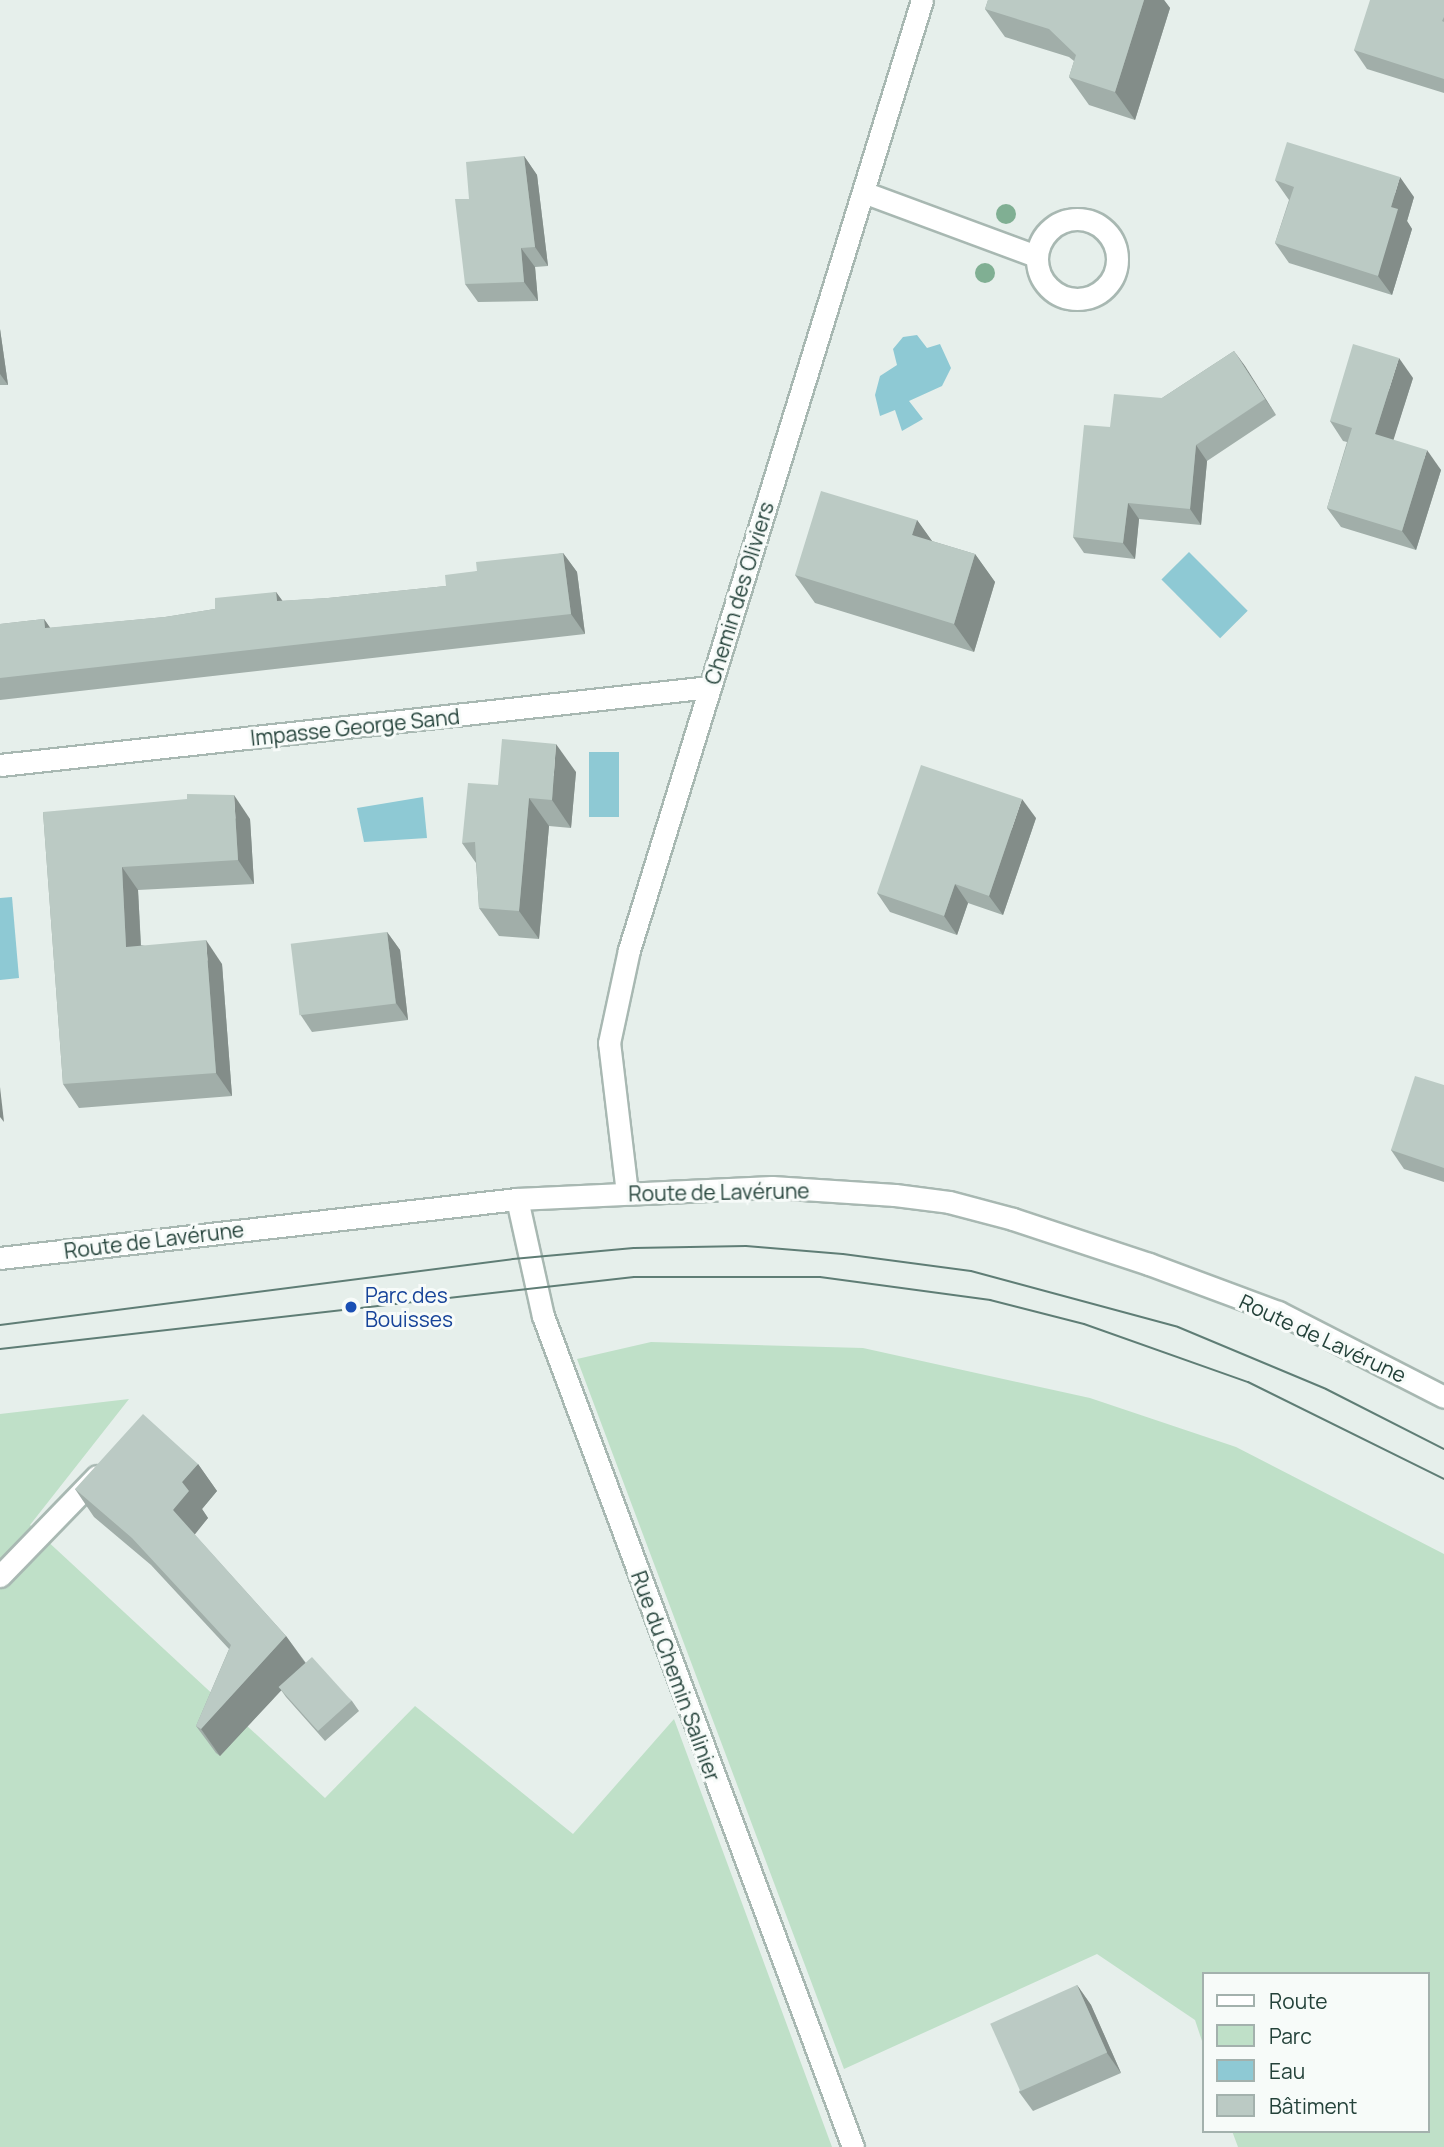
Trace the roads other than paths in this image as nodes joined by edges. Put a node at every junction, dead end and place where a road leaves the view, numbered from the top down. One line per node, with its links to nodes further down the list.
1 (922, 0): 2 (street, Chemin des Oliviers)
2 (863, 192): 3 (street); 4 (street, Chemin des Oliviers)
3 (1036, 256)
4 (710, 687): 5 (street, Impasse George Sand); 6 (street, Chemin des Oliviers)
5 (0, 765)
6 (627, 1194): 7 (street, Route de Lavérune); 9 (street, Route de Lavérune)
7 (517, 1199): 8 (street, Route de Lavérune); 12 (street, Rue du Chemin Salinier)
8 (0, 1258)
9 (1444, 1397)
10 (110, 1462): 11 (street)
11 (0, 1576)
12 (852, 2147)

